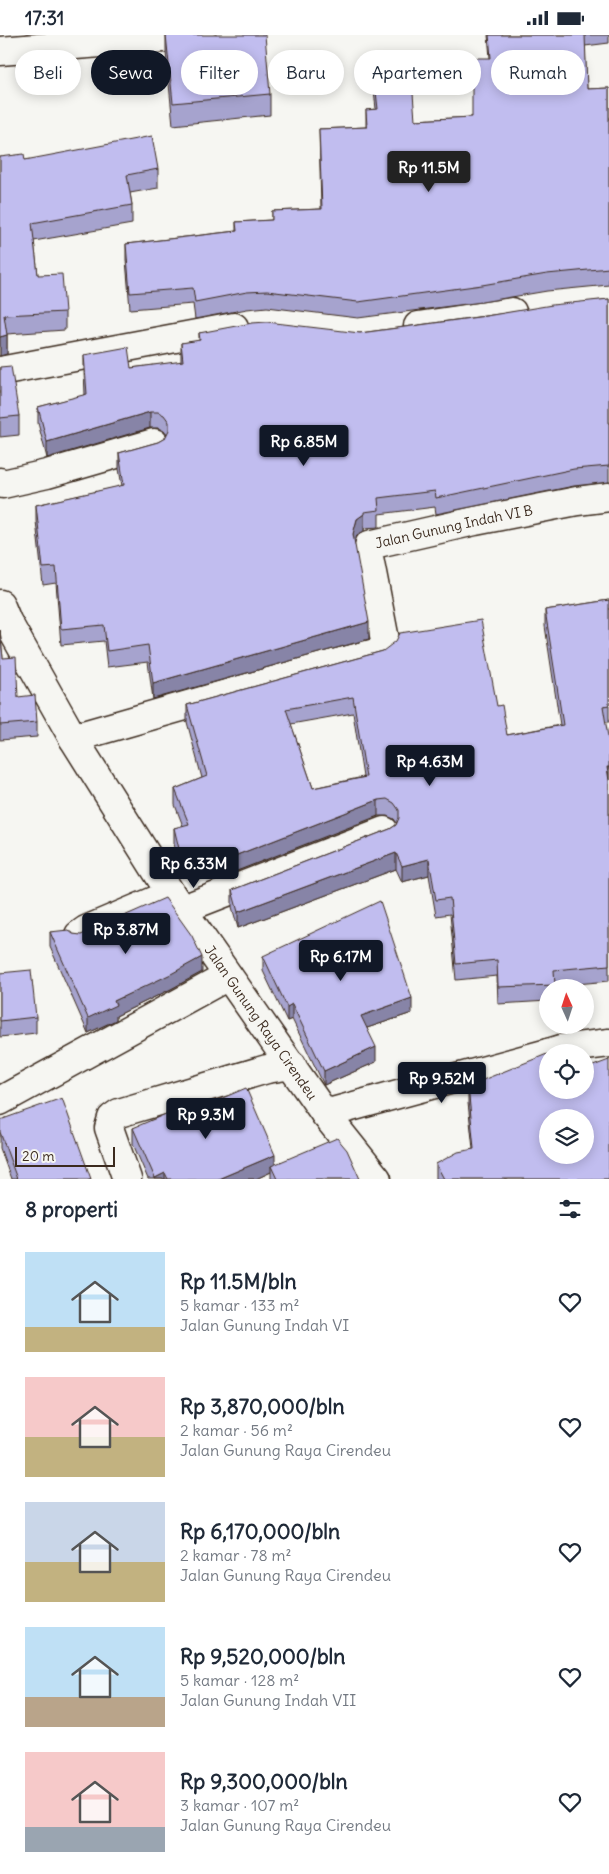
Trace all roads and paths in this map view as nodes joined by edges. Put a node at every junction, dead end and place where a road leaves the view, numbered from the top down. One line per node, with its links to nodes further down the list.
1 (201, 35): 2 (street)
2 (0, 51)
3 (540, 308): 5 (street)
4 (260, 323): 6 (street)
5 (396, 329)
6 (0, 371)
7 (154, 443): 8 (street)
8 (0, 482)
9 (609, 497): 11 (street, Jalan Gunung Indah VI B)
10 (0, 604): 11 (street, Jalan Gunung Raya Cirendeu)
11 (73, 738): 13 (street, Jalan Gunung Raya Cirendeu)
12 (384, 831): 13 (street)
13 (177, 902): 14 (street); 15 (street, Jalan Gunung Raya Cirendeu)
14 (79, 935)
15 (228, 976): 19 (street, Jalan Gunung Raya Cirendeu); 20 (street)
16 (609, 1043): 17 (street)
17 (594, 1045)
18 (539, 1055): 21 (street)
19 (292, 1065): 21 (street, Jalan Gunung Raya Cirendeu); 22 (street)
20 (0, 1101)
21 (325, 1114): 23 (street, Jalan Gunung Raya Cirendeu)
22 (127, 1179)
23 (377, 1179)

